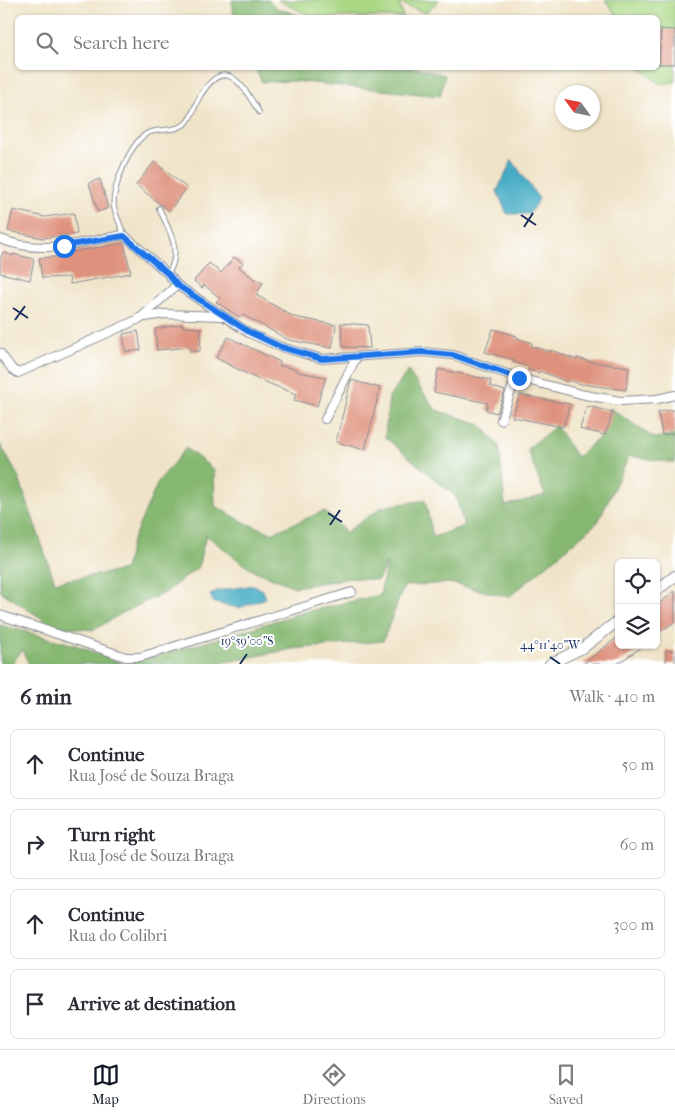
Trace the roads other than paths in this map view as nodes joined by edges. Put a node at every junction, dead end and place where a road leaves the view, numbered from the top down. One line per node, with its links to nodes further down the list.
1 (259, 112): 3 (lane)
2 (159, 208): 5 (lane)
3 (124, 236): 4 (street); 5 (street)
4 (0, 239)
5 (168, 274): 6 (street)
6 (177, 285): 7 (street); 8 (street)
7 (224, 316): 8 (street); 10 (street)
8 (139, 318): 9 (street)
9 (0, 352)
10 (356, 358): 11 (street); 13 (street)
11 (516, 376): 12 (street); 14 (street)
12 (675, 395)
13 (325, 418)
14 (501, 420)
15 (675, 576): 16 (street)
16 (660, 588)
17 (352, 592): 18 (street)
18 (0, 615)
19 (615, 623): 20 (street)
20 (550, 664)

